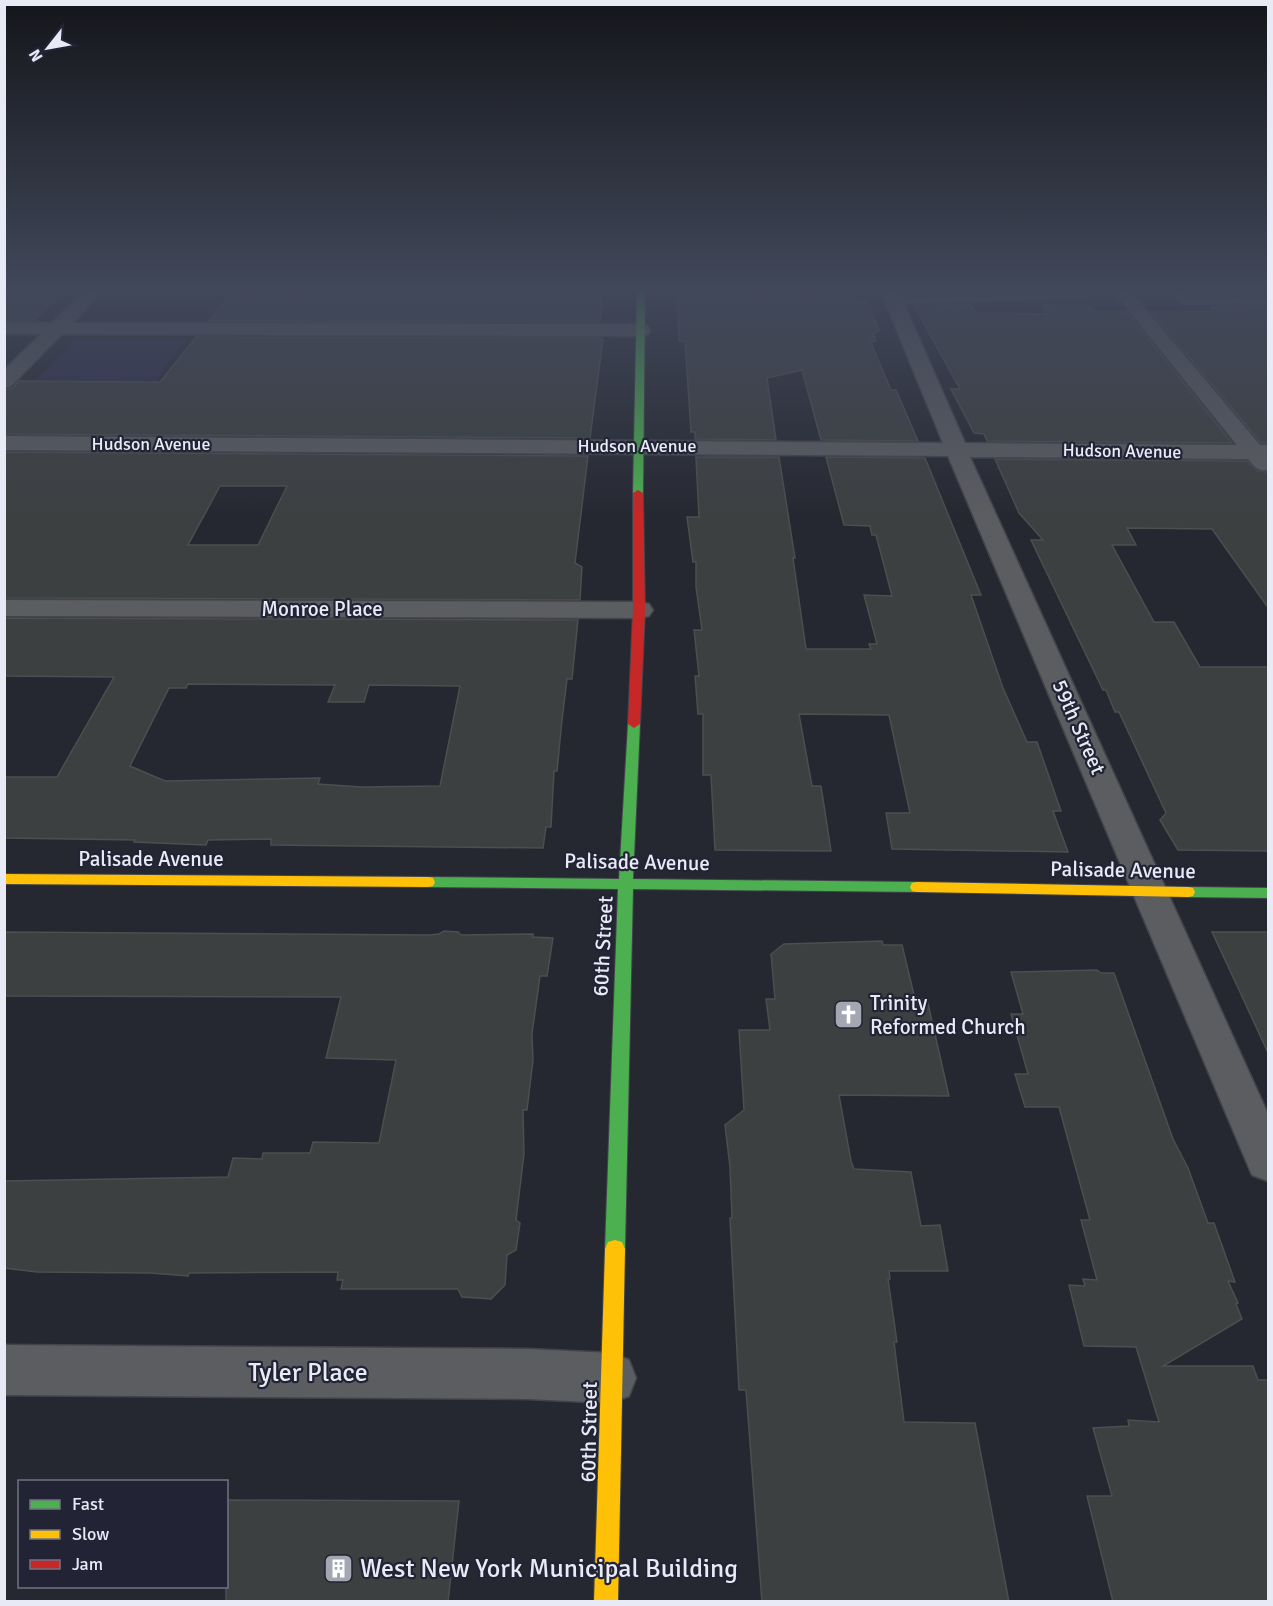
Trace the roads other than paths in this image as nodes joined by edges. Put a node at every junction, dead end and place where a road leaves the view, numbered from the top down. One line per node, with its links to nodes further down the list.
1 (19, 367): 5 (street)
2 (640, 367): 7 (street, 60th Street)
3 (922, 367): 8 (street, 59th Street)
4 (1186, 367): 9 (street)
5 (4, 382)
6 (4, 443): 7 (street, Hudson Avenue)
7 (637, 446): 8 (street, Hudson Avenue); 11 (street, 60th Street)
8 (956, 448): 9 (street, Hudson Avenue); 14 (street, 59th Street)
9 (1264, 458)
10 (4, 608): 11 (street, Monroe Place)
11 (639, 610): 13 (street, 60th Street)
12 (4, 879): 13 (street, Palisade Avenue)
13 (627, 884): 14 (street, Palisade Avenue); 18 (street, 60th Street)
14 (1152, 892): 15 (street, Palisade Avenue); 16 (street, 59th Street)
15 (1269, 893)
16 (1269, 1161)
17 (4, 1370): 18 (street, Tyler Place)
18 (610, 1378): 19 (street, 60th Street)
19 (606, 1602)

